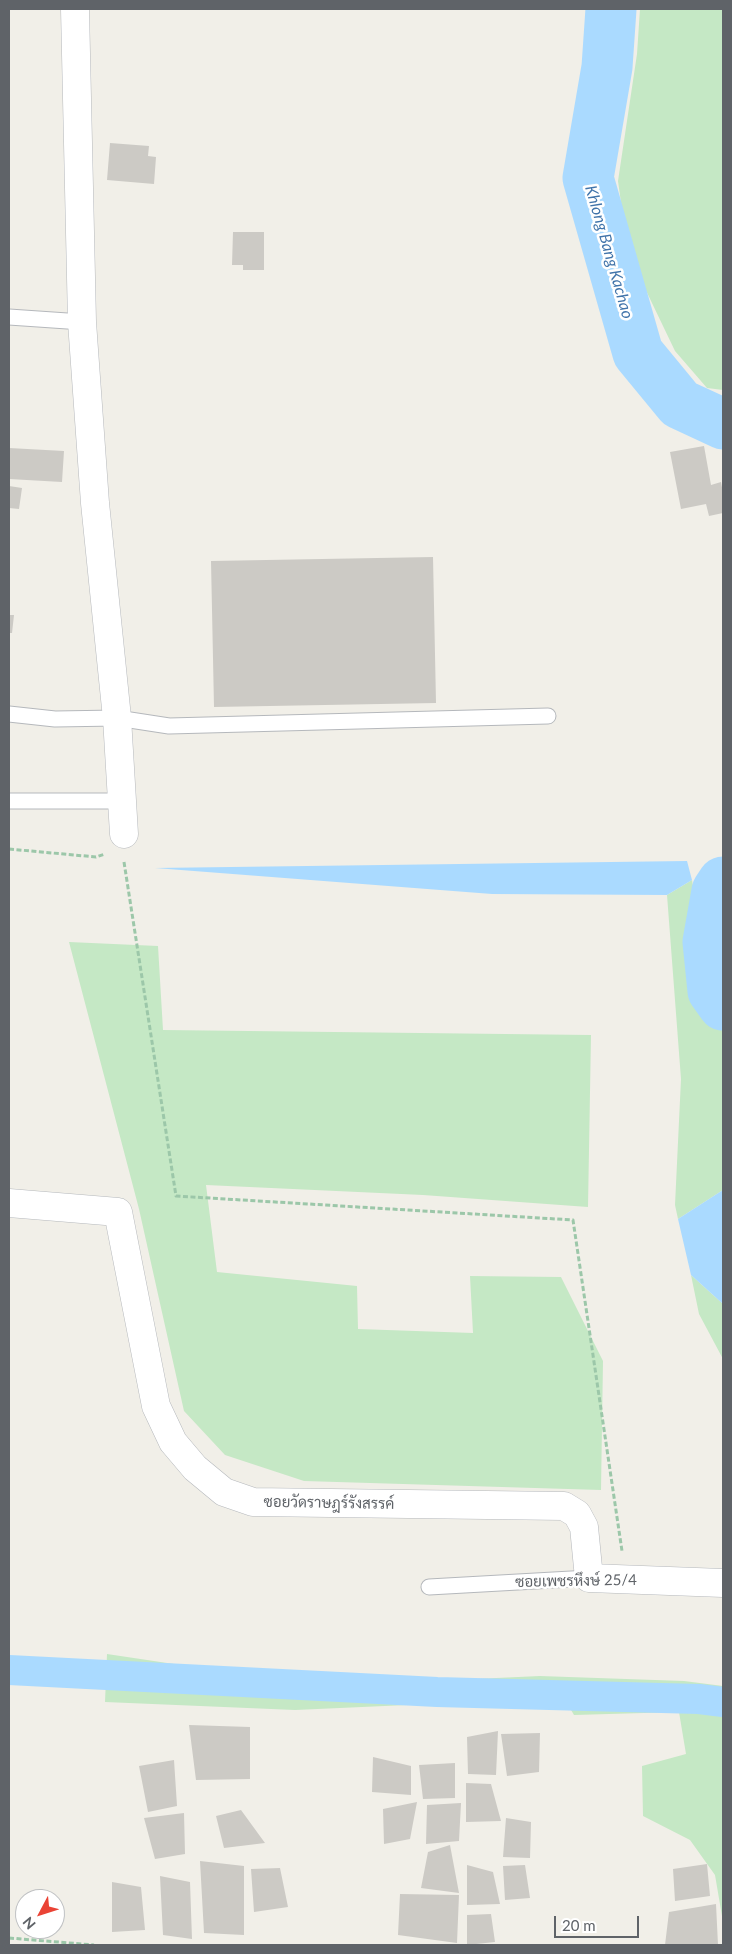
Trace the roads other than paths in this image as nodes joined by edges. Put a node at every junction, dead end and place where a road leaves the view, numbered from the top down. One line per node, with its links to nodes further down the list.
1 (75, 9): 3 (street)
2 (9, 317): 3 (lane)
3 (82, 322): 6 (street)
4 (9, 714): 6 (lane)
5 (548, 716): 6 (lane)
6 (117, 718): 8 (street)
7 (9, 801): 8 (lane)
8 (121, 801): 9 (street)
9 (120, 849)
10 (9, 1203): 11 (street, ซอยวัดราษฎร์รังสรรค์)
11 (590, 1578): 12 (street, ซอยเพชรหึงษ์ 25/4); 13 (lane, ซอยเพชรหึงษ์ 25/4)
12 (723, 1583)
13 (429, 1587)

